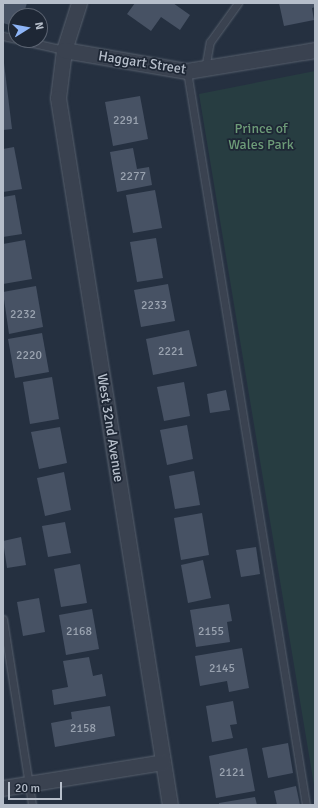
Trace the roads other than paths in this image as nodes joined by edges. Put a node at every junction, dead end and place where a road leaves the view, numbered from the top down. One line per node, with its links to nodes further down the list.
1 (78, 3): 4 (street, West 32nd Avenue)
2 (238, 3): 6 (lane)
3 (48, 46): 4 (lane)
4 (64, 50): 7 (street, Haggart Street); 9 (street, West 32nd Avenue)
5 (315, 50): 6 (street, Haggart Street)
6 (205, 70): 7 (street, Haggart Street)
7 (187, 71): 14 (lane)
8 (3, 619): 10 (lane)
9 (163, 762): 10 (street); 13 (street, West 32nd Avenue)
10 (29, 783): 11 (street); 12 (lane)
11 (3, 788)
12 (32, 805)
13 (170, 805)
14 (306, 805)

